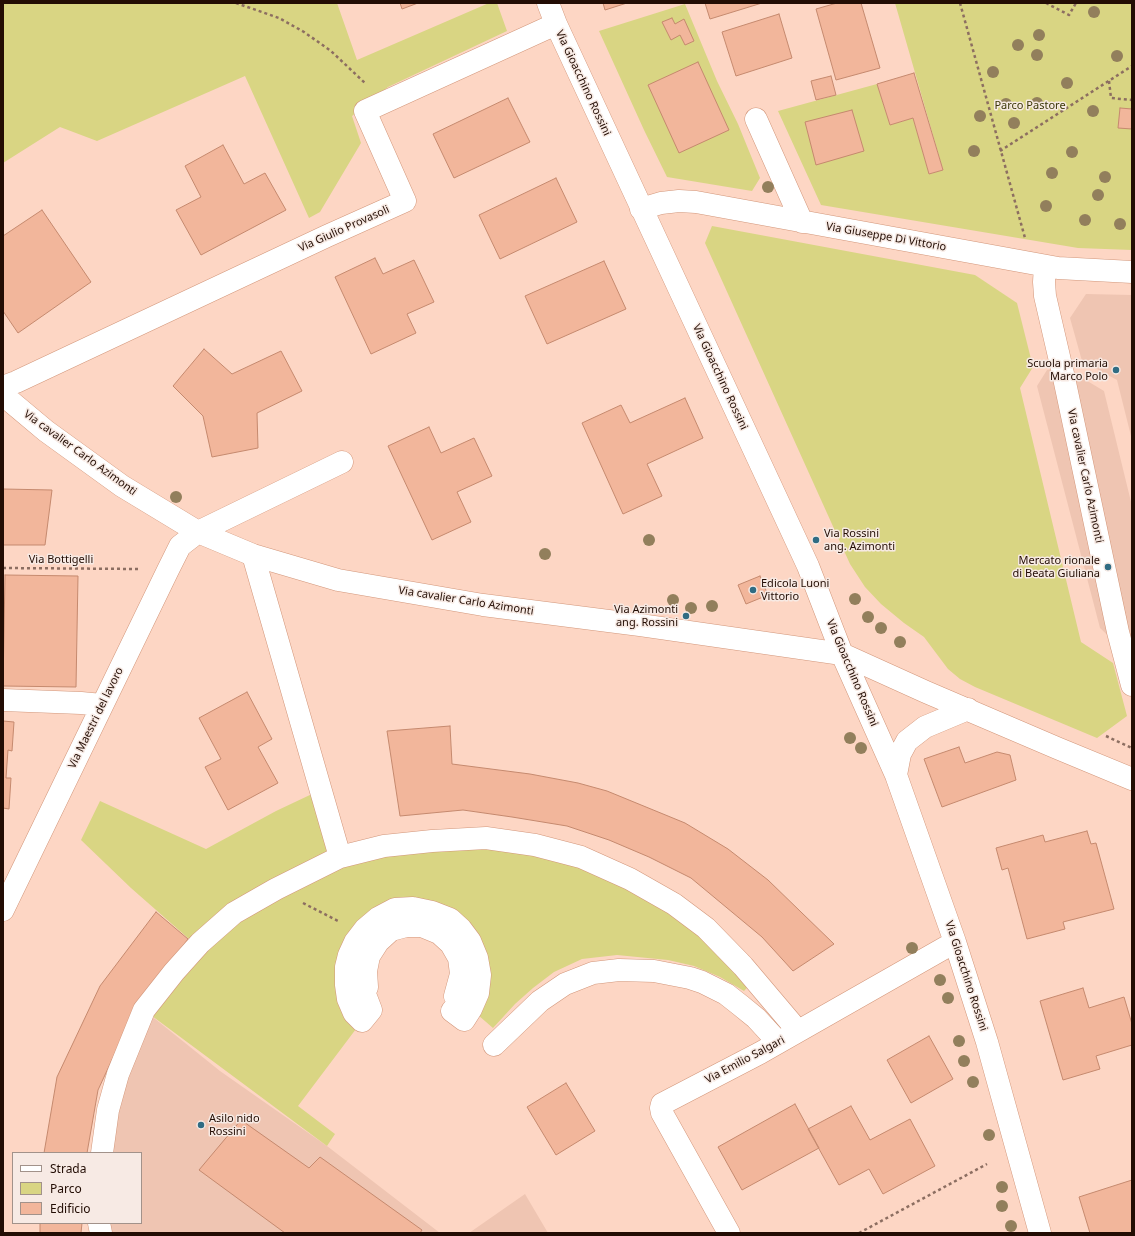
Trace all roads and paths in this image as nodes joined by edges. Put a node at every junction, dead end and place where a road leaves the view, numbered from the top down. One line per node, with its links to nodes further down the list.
1 (236, 3): 10 (path)
2 (548, 3): 6 (street, Via Gioacchino Rossini)
3 (960, 3): 12 (path)
4 (1046, 3): 5 (path)
5 (1076, 3)
6 (556, 24): 10 (street, Via Giulio Provasoli); 13 (street, Via Gioacchino Rossini)
7 (1132, 66): 8 (path)
8 (1109, 81): 9 (path); 12 (path)
9 (1132, 100)
10 (384, 102): 18 (street, Via Giulio Provasoli)
11 (756, 119): 14 (street)
12 (1000, 151): 15 (path)
13 (641, 209): 14 (street, Via Giuseppe Di Vittorio); 25 (street, Via Gioacchino Rossini)
14 (802, 222): 16 (street, Via Giuseppe Di Vittorio)
15 (1026, 240)
16 (1045, 266): 17 (street, Via Giuseppe Di Vittorio); 26 (street, Via cavalier Carlo Azimonti)
17 (1132, 272)
18 (3, 387)
19 (3, 395): 21 (street, Via cavalier Carlo Azimonti)
20 (342, 462): 21 (street, Via Maestri del lavoro)
21 (198, 532): 22 (street, Via cavalier Carlo Azimonti); 28 (street, Via Maestri del lavoro)
22 (253, 555): 25 (street, Via cavalier Carlo Azimonti); 34 (street)
23 (3, 568): 24 (path, Via Bottigelli)
24 (120, 569)
25 (842, 654): 29 (street, Via cavalier Carlo Azimonti); 32 (street, Via Gioacchino Rossini)
26 (1132, 684)
27 (3, 700): 28 (street, Via Maestri del lavoro)
28 (102, 705): 36 (street, Via Maestri del lavoro)
29 (968, 710): 32 (street); 33 (street, Via cavalier Carlo Azimonti)
30 (1106, 736): 31 (path)
31 (1132, 748)
32 (896, 775): 38 (street, Via Gioacchino Rossini)
33 (1132, 779)
34 (340, 857): 35 (street); 39 (street)
35 (276, 889): 37 (path); 42 (street)
36 (3, 910)
37 (362, 933): 37 (street)
38 (955, 942): 39 (street, Via Emilio Salgari); 46 (street, Via Gioacchino Rossini)
39 (798, 1031): 40 (street, Via Emilio Salgari)
40 (778, 1042): 41 (street); 44 (street, Via Emilio Salgari)
41 (494, 1045)
42 (102, 1152)
43 (987, 1164): 45 (path)
44 (728, 1233)
45 (859, 1233)
46 (1040, 1233)

